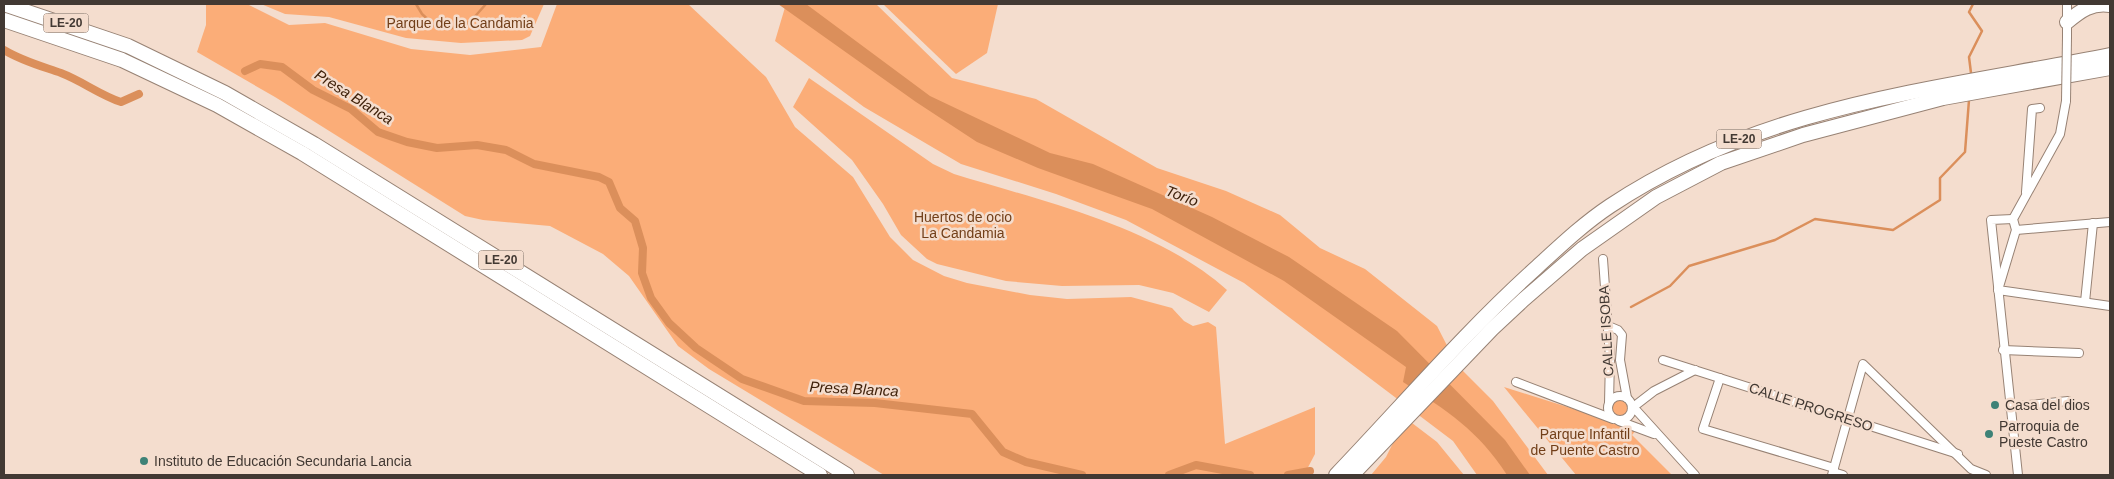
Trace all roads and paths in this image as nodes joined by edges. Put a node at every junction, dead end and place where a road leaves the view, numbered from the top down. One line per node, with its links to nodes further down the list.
1 (4, 4): 41 (highway, LE-20)
2 (2067, 4): 5 (street)
3 (2110, 6): 5 (highway)
4 (4, 20): 40 (highway, LE-20)
5 (2067, 22): 9 (street, bridge)
6 (2110, 55): 18 (highway, LE-20)
7 (2110, 68): 18 (highway, LE-20)
8 (2040, 108): 9 (street)
9 (2026, 197): 10 (street)
10 (2013, 219): 13 (street); 15 (street)
11 (2110, 222): 12 (street)
12 (2093, 223): 13 (street); 16 (street)
13 (2016, 230): 15 (street)
14 (1602, 258): 19 (street, CALLE ISOBA)
15 (1998, 290): 16 (street); 20 (street)
16 (2085, 302): 17 (street)
17 (2110, 306)
18 (1488, 323): 34 (highway, LE-20)
19 (1606, 326): 26 (street); 28 (street, CALLE ISOBA)
20 (2004, 350): 21 (street); 29 (street)
21 (2079, 353)
22 (1663, 360): 23 (street, CALLE PROGRESO)
23 (1695, 370): 24 (street, CALLE PROGRESO); 30 (street)
24 (1720, 378): 33 (street, CALLE PROGRESO); 38 (street)
25 (1516, 382): 31 (street)
26 (1627, 398): 28 (street); 30 (street)
27 (2068, 401): 29 (street)
28 (1608, 405): 31 (street); 32 (street)
29 (2009, 407): 48 (street)
30 (1632, 408): 32 (street); 35 (street)
31 (1591, 411): 32 (street)
32 (1616, 420): 35 (street)
33 (1849, 420): 36 (street, CALLE PROGRESO); 36 (street); 38 (street)
34 (1392, 426): 37 (highway, LE-20); 42 (highway, LE-20)
35 (1659, 436): 45 (street)
36 (1958, 454): 39 (street)
37 (1369, 458): 43 (highway, LE-20); 44 (street)
38 (1833, 472): 46 (street)
39 (1970, 472): 47 (street)
40 (820, 475)
41 (847, 475)
42 (1336, 475)
43 (1352, 475)
44 (1358, 475)
45 (1695, 475)
46 (1843, 475)
47 (1986, 475)
48 (2018, 475)

